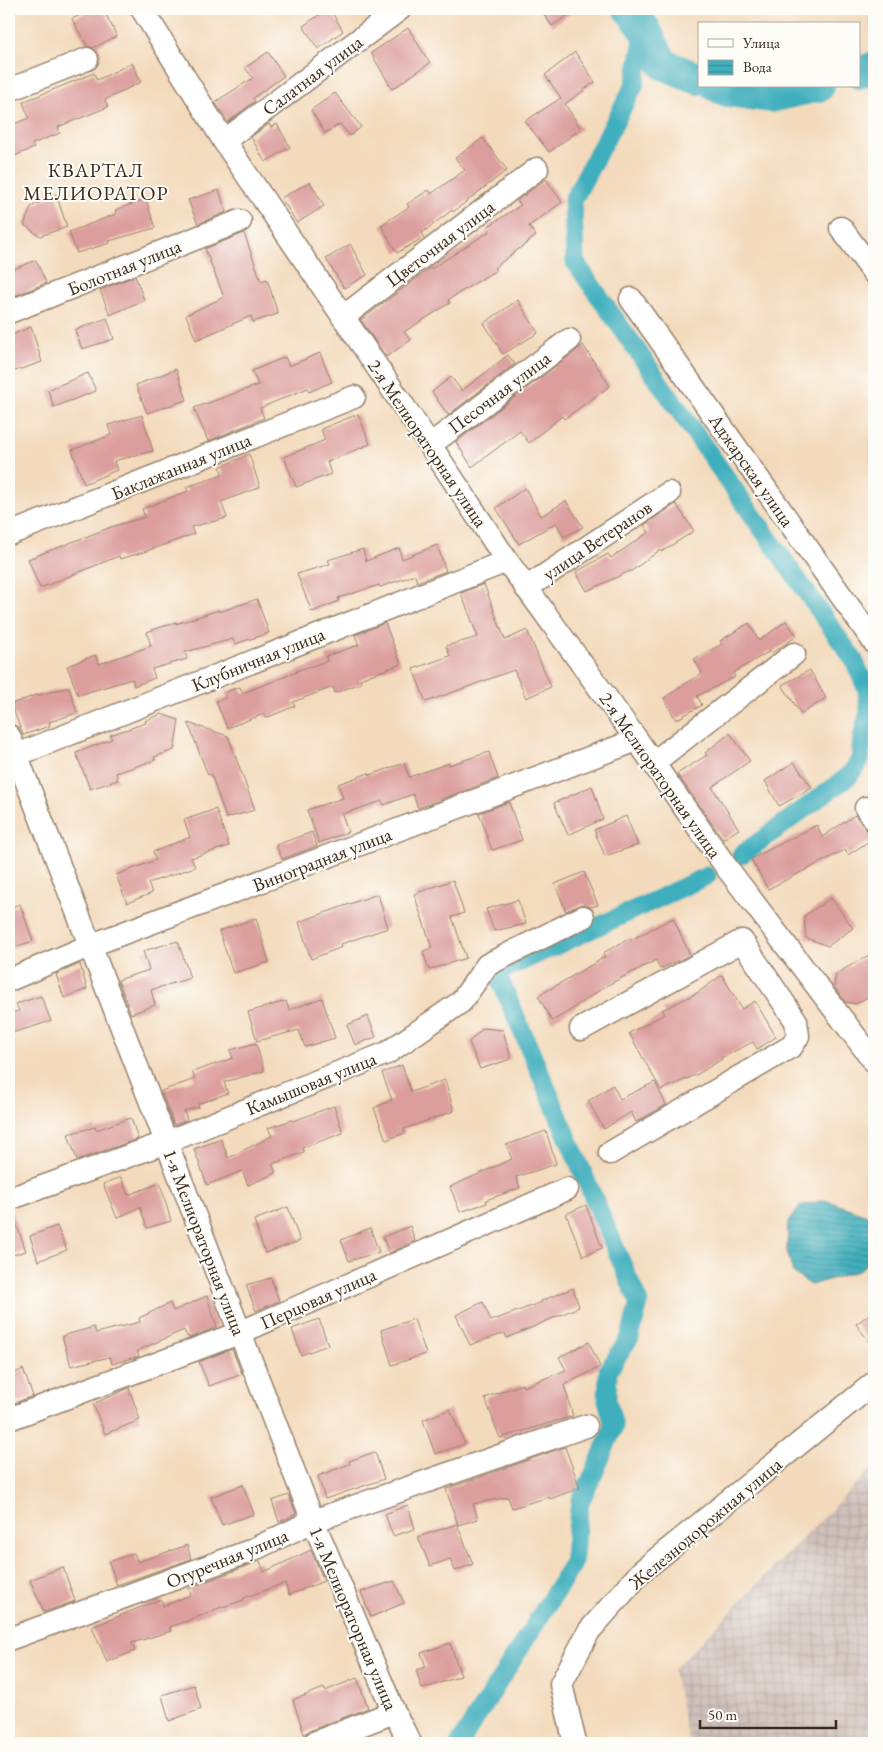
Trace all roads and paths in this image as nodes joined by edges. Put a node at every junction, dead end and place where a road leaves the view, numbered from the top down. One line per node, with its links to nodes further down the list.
1 (142, 9): 5 (street, 2-я Мелиораторная улица)
2 (400, 9): 5 (street, Салатная улица)
3 (87, 59): 4 (street)
4 (9, 90)
5 (224, 142): 12 (street, 2-я Мелиораторная улица)
6 (537, 169): 12 (street, Цветочная улица)
7 (240, 221): 11 (street, Болотная улица)
8 (841, 228): 9 (street)
9 (874, 273)
10 (630, 299): 20 (street, Аджарская улица)
11 (9, 312)
12 (343, 316): 15 (street, 2-я Мелиораторная улица)
13 (569, 340): 15 (street, Песочная улица)
14 (354, 397): 17 (street, Баклажанная улица)
15 (430, 445): 18 (street, 2-я Мелиораторная улица)
16 (669, 493): 19 (street, улица Ветеранов)
17 (9, 534)
18 (506, 561): 19 (street, 2-я Мелиораторная улица); 23 (street, Клубничная улица)
19 (526, 588): 22 (street, 2-я Мелиораторная улица)
20 (874, 642)
21 (794, 654): 24 (street)
22 (637, 740): 24 (street, 2-я Мелиораторная улица); 28 (street, Виноградная улица)
23 (11, 749): 28 (street, 1-я Мелиораторная улица)
24 (653, 762): 26 (street, 2-я Мелиораторная улица)
25 (583, 917): 32 (street, Камышовая улица)
26 (770, 925): 27 (street); 31 (street, 2-я Мелиораторная улица)
27 (742, 942): 30 (street); 33 (street)
28 (89, 946): 29 (street, Виноградная улица); 32 (street, 1-я Мелиораторная улица)
29 (9, 980)
30 (581, 1029)
31 (872, 1053)
32 (167, 1142): 35 (street, Камышовая улица); 36 (street, 1-я Мелиораторная улица)
33 (610, 1154)
34 (567, 1189): 36 (street, Перцовая улица)
35 (9, 1200)
36 (239, 1333): 38 (street, Перцовая улица); 40 (street, 1-я Мелиораторная улица)
37 (874, 1383): 45 (street, Железнодорожная улица)
38 (9, 1419)
39 (586, 1426): 40 (street, Огуречная улица)
40 (313, 1522): 41 (street, Огуречная улица); 42 (street, 1-я Мелиораторная улица)
41 (9, 1639)
42 (394, 1712): 43 (street); 44 (street, 1-я Мелиораторная улица)
43 (314, 1743)
44 (410, 1743)
45 (575, 1743)

